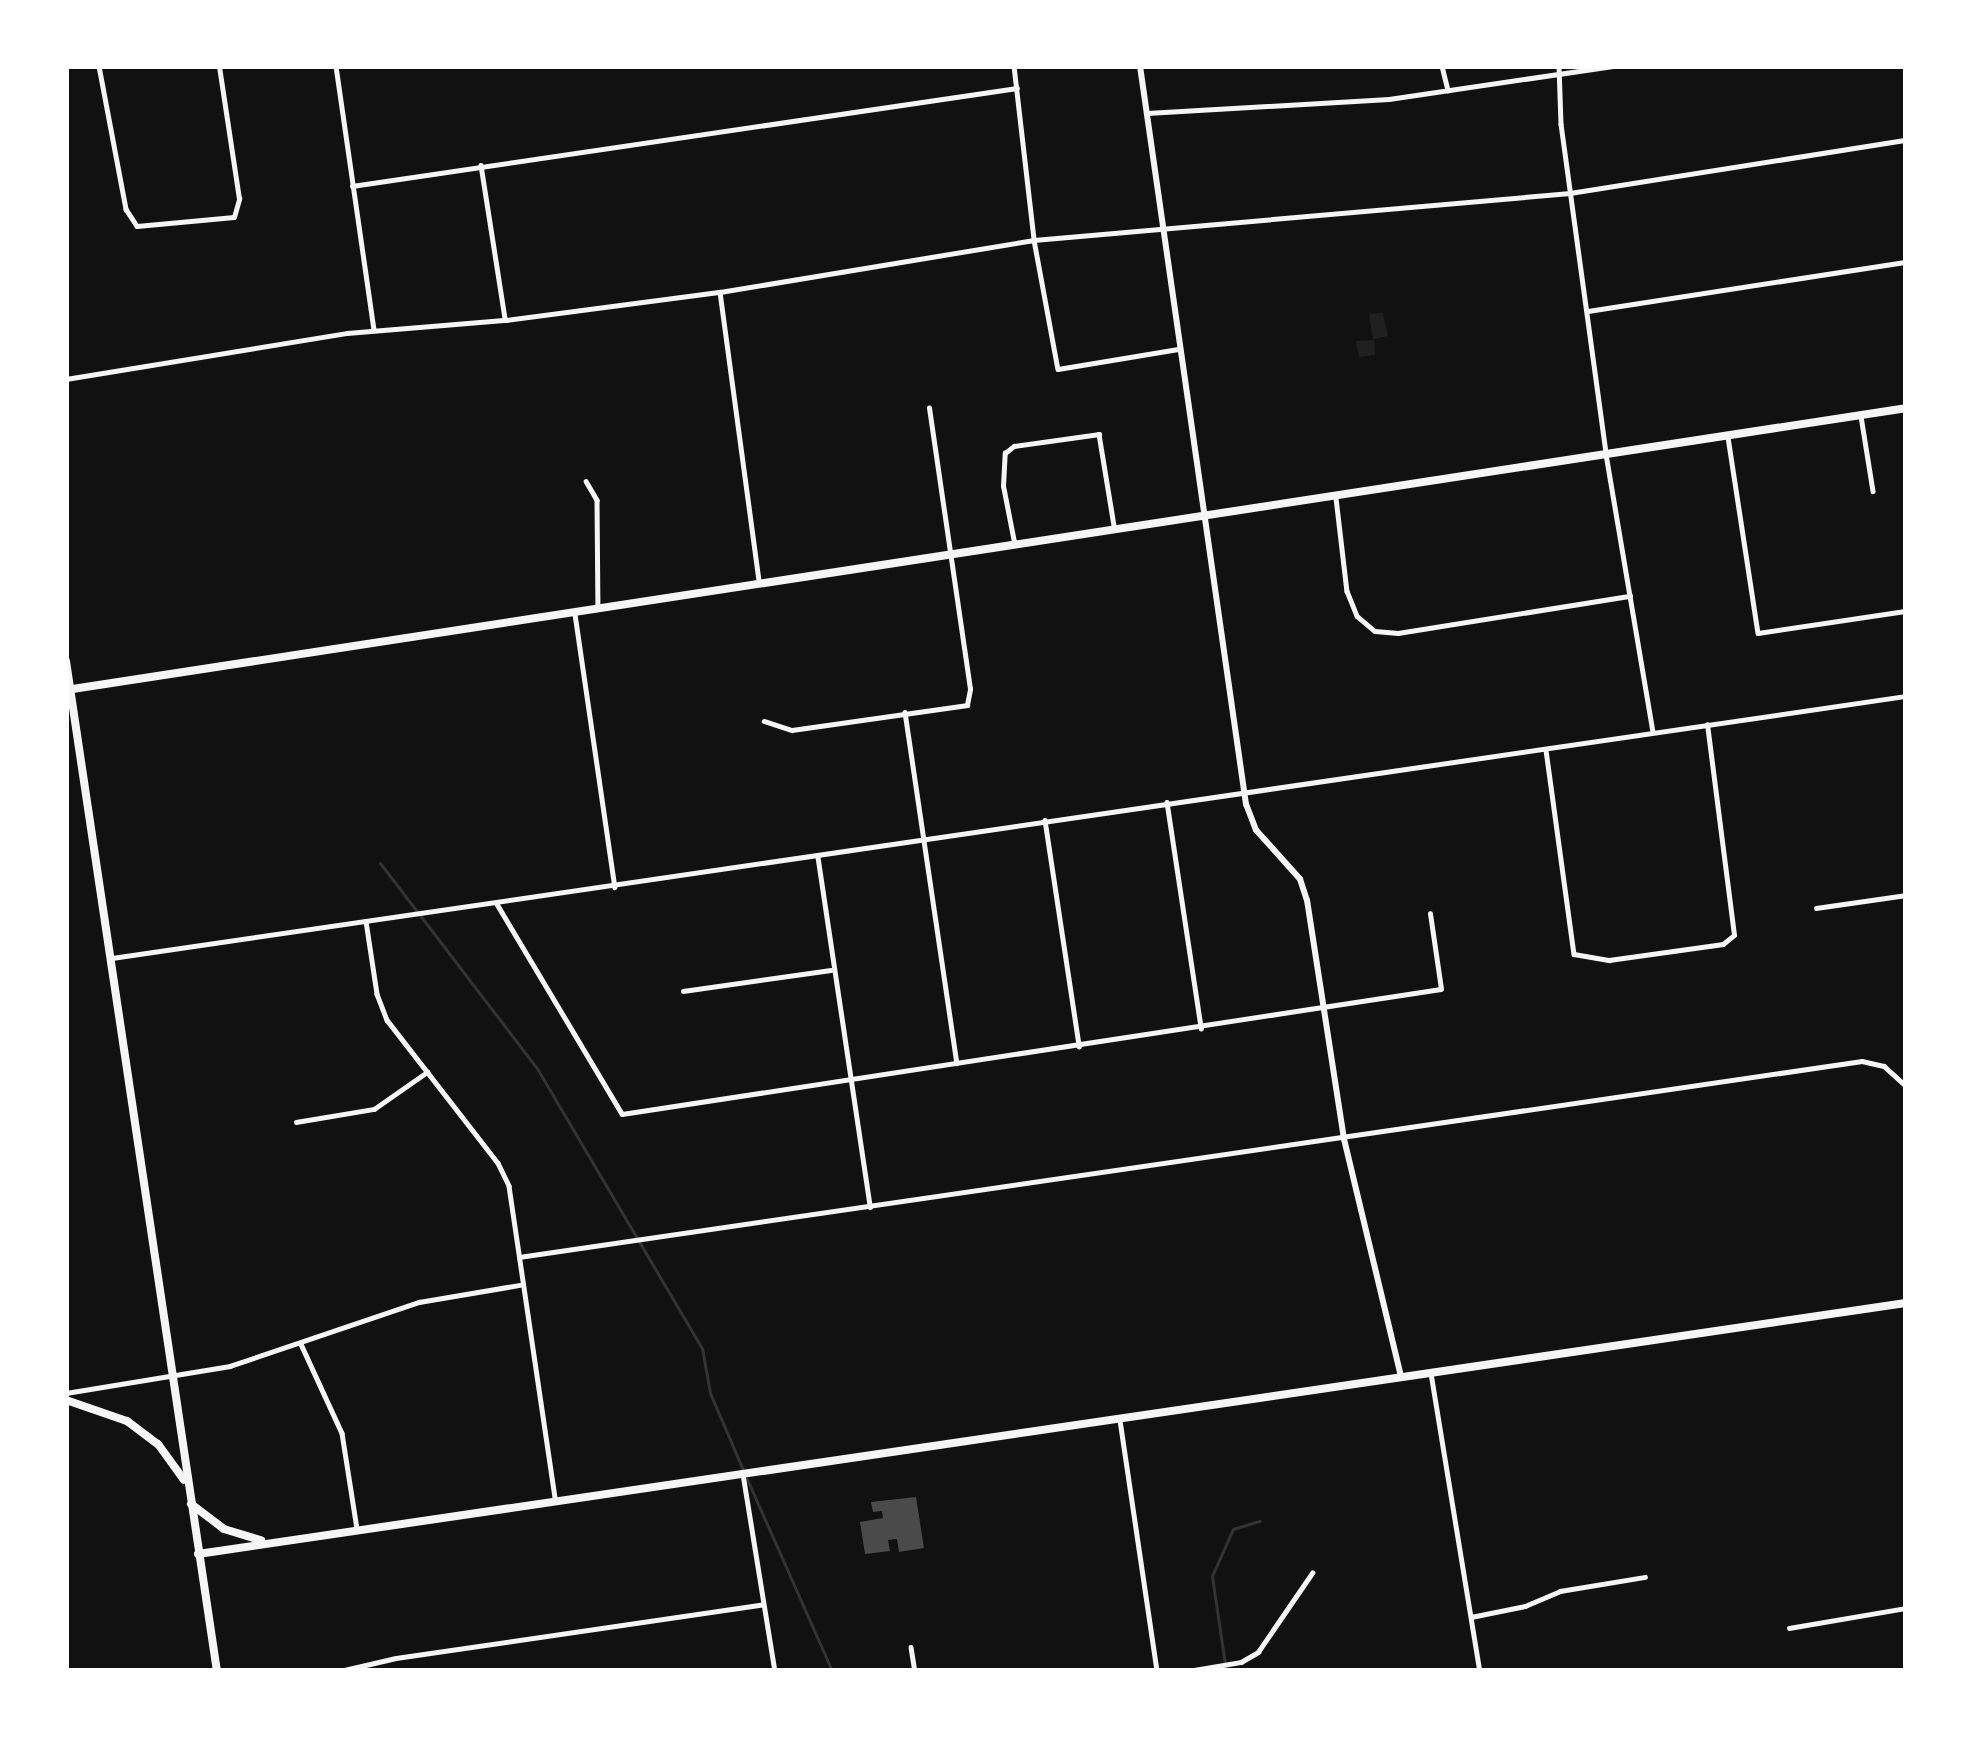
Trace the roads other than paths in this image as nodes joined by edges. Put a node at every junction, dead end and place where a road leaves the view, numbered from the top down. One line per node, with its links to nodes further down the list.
1 (99, 66): 2 (street)
2 (219, 66)
3 (336, 66): 15 (street)
4 (1014, 66): 10 (street)
5 (1140, 66): 12 (street)
6 (1442, 66): 11 (street)
7 (1559, 66): 9 (street)
8 (1613, 66): 9 (street)
9 (1559, 75): 11 (street); 16 (street)
10 (1017, 88): 14 (street); 18 (street)
11 (1448, 91): 12 (street)
12 (1147, 113): 17 (street)
13 (1906, 140): 16 (street)
14 (481, 165): 15 (street); 22 (street)
15 (352, 186): 23 (street)
16 (1570, 193): 17 (street); 21 (street)
17 (1162, 231): 18 (street); 24 (street)
18 (1034, 240): 20 (street); 24 (street)
19 (1906, 262): 21 (street)
20 (721, 292): 22 (street); 38 (street)
21 (1588, 310): 30 (street)
22 (506, 320): 23 (street)
23 (374, 331): 25 (street)
24 (1179, 349): 34 (street)
25 (66, 379)
26 (929, 408): 37 (street)
27 (1906, 408): 28 (main road)
28 (1861, 416): 29 (main road); 32 (street)
29 (1728, 437): 30 (main road); 41 (street)
30 (1606, 454): 33 (main road); 39 (street)
31 (586, 482): 40 (street)
32 (1873, 490)
33 (1336, 498): 34 (main road); 39 (street)
34 (1202, 513): 35 (main road); 51 (street)
35 (1114, 526): 36 (main road); 36 (street)
36 (1014, 543): 37 (main road)
37 (950, 553): 38 (main road); 46 (street)
38 (759, 580): 40 (main road)
39 (1630, 596): 49 (street)
40 (598, 608): 42 (main road)
41 (1906, 611)
42 (575, 614): 44 (main road); 56 (street)
43 (66, 661): 44 (main road)
44 (68, 690): 62 (main road)
45 (1906, 696): 48 (street)
46 (904, 712): 47 (street); 54 (street)
47 (764, 721)
48 (1707, 725): 49 (street); 50 (street)
49 (1653, 733): 50 (street)
50 (1546, 748): 51 (street)
51 (1243, 790): 52 (street); 65 (street)
52 (1167, 802): 53 (street); 66 (street)
53 (1045, 820): 54 (street); 67 (street)
54 (925, 838): 55 (street); 68 (street)
55 (818, 857): 56 (street); 63 (street)
56 (615, 887): 58 (street)
57 (1906, 895): 59 (street)
58 (497, 904): 61 (street); 70 (street)
59 (1816, 908)
60 (1430, 914): 65 (street)
61 (366, 921): 62 (street); 69 (street)
62 (112, 958): 80 (main road)
63 (832, 970): 64 (street); 70 (street)
64 (682, 991)
65 (1323, 1008): 66 (street); 73 (street)
66 (1201, 1028): 67 (street)
67 (1079, 1046): 68 (street)
68 (957, 1064): 70 (street)
69 (428, 1072): 72 (street); 75 (street)
70 (851, 1082): 74 (street)
71 (1906, 1086): 73 (street)
72 (296, 1122)
73 (1344, 1139): 74 (street); 81 (street)
74 (870, 1207): 75 (street)
75 (519, 1257): 76 (street)
76 (523, 1285): 78 (street); 86 (street)
77 (1906, 1303): 79 (main road)
78 (301, 1344): 80 (street); 88 (street)
79 (1431, 1372): 81 (main road); 95 (street)
80 (171, 1374): 82 (street); 85 (main road)
81 (1401, 1377): 83 (main road)
82 (66, 1396): 85 (main road)
83 (1120, 1420): 84 (main road); 102 (street)
84 (743, 1474): 86 (main road); 93 (street)
85 (188, 1487): 87 (main road)
86 (555, 1498): 88 (main road)
87 (190, 1503): 89 (main road); 90 (main road)
88 (357, 1529): 89 (main road)
89 (268, 1541): 90 (main road)
90 (198, 1553): 98 (main road)
91 (1312, 1573): 103 (street)
92 (1646, 1577): 95 (street)
93 (760, 1605): 99 (street); 100 (street)
94 (1906, 1608): 96 (street)
95 (1471, 1617): 104 (street)
96 (1789, 1628)
97 (911, 1647): 101 (street)
98 (217, 1671)
99 (340, 1671)
100 (775, 1671)
101 (915, 1671)
102 (1157, 1671)
103 (1189, 1671)
104 (1480, 1671)

